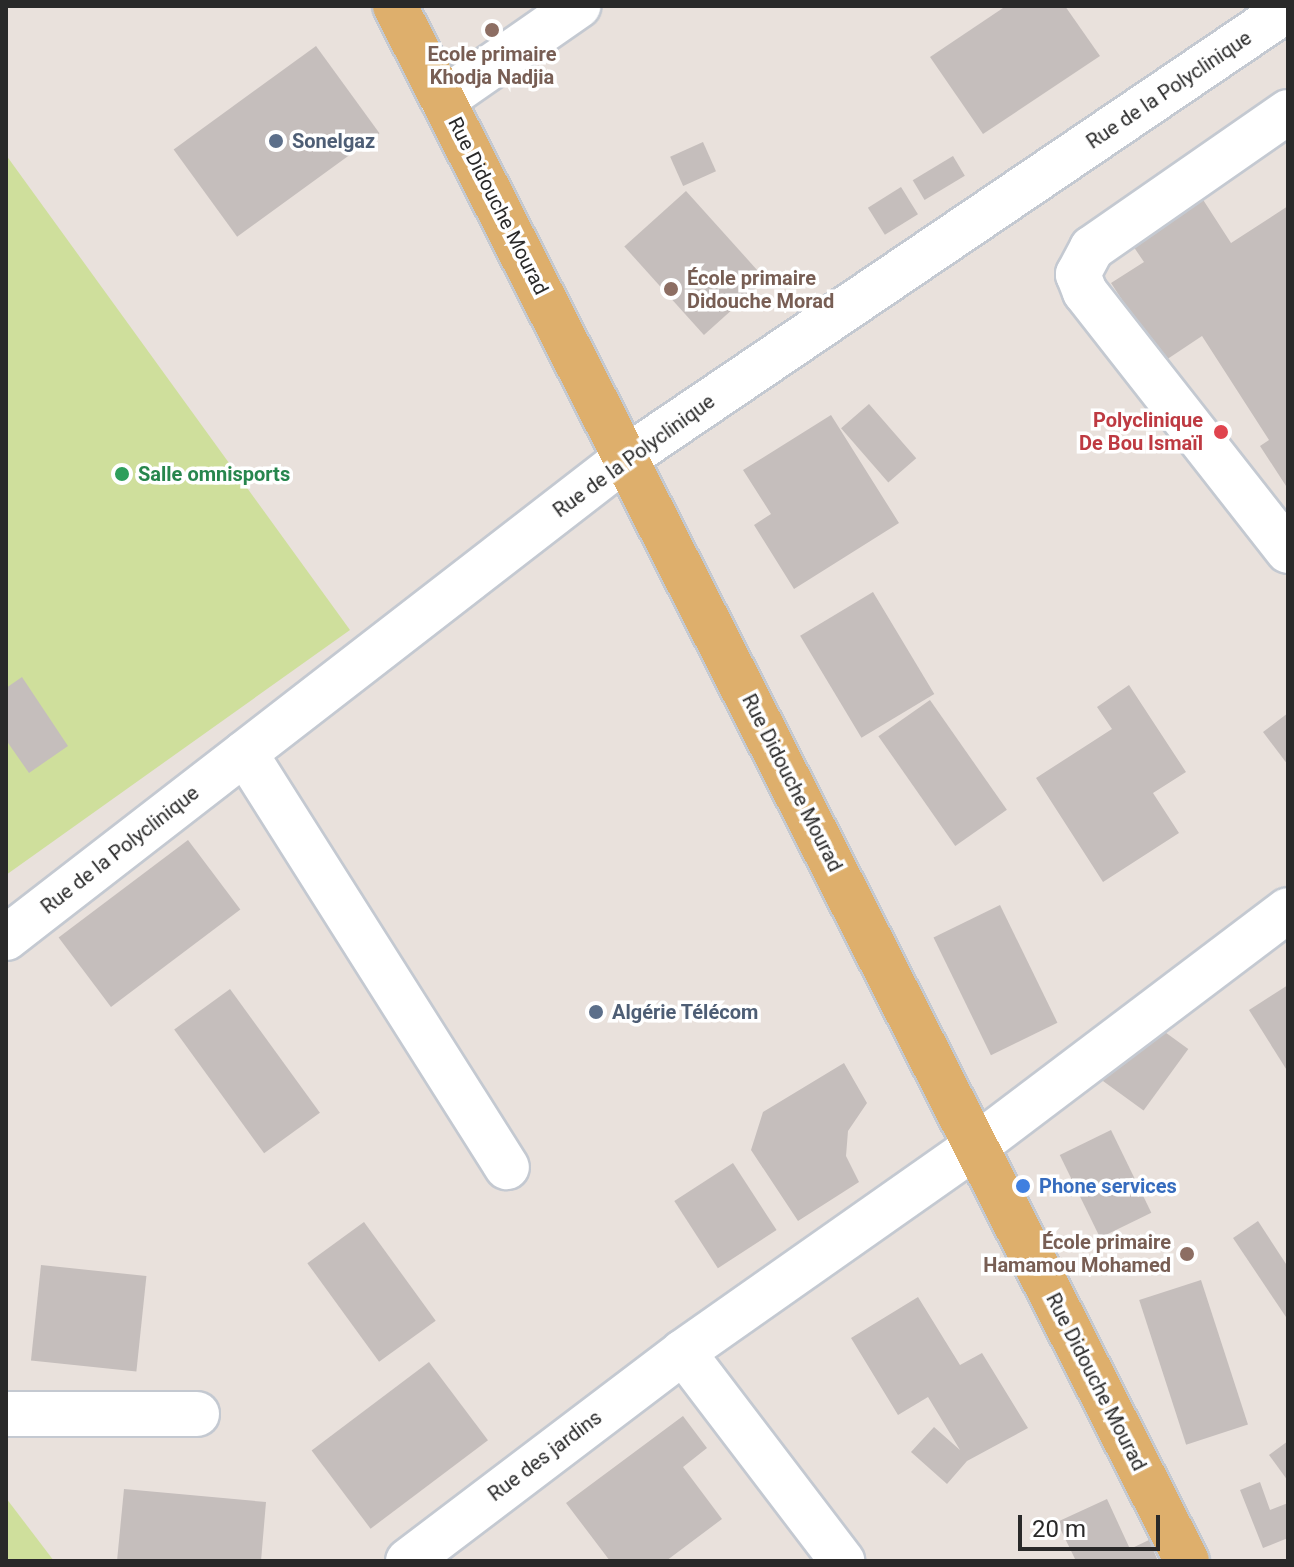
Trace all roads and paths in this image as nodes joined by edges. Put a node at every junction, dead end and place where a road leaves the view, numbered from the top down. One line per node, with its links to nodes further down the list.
1 (395, 6): 4 (main road, Rue Didouche Mourad)
2 (578, 6): 4 (street)
3 (1282, 28): 6 (street, Rue de la Polyclinique)
4 (443, 100): 6 (main road, Rue Didouche Mourad)
5 (1288, 112): 7 (street)
6 (627, 457): 8 (street, Rue de la Polyclinique); 11 (main road, Rue Didouche Mourad)
7 (1288, 551)
8 (245, 753): 10 (street, Rue de la Polyclinique); 12 (street)
9 (1288, 910): 11 (street, Rue des jardins)
10 (6, 938)
11 (976, 1146): 13 (street, Rue des jardins); 18 (main road, Rue Didouche Mourad)
12 (507, 1167)
13 (683, 1352): 16 (street, Rue des jardins); 17 (street)
14 (6, 1414): 15 (street)
15 (197, 1414)
16 (408, 1561)
17 (842, 1561)
18 (1187, 1561)

